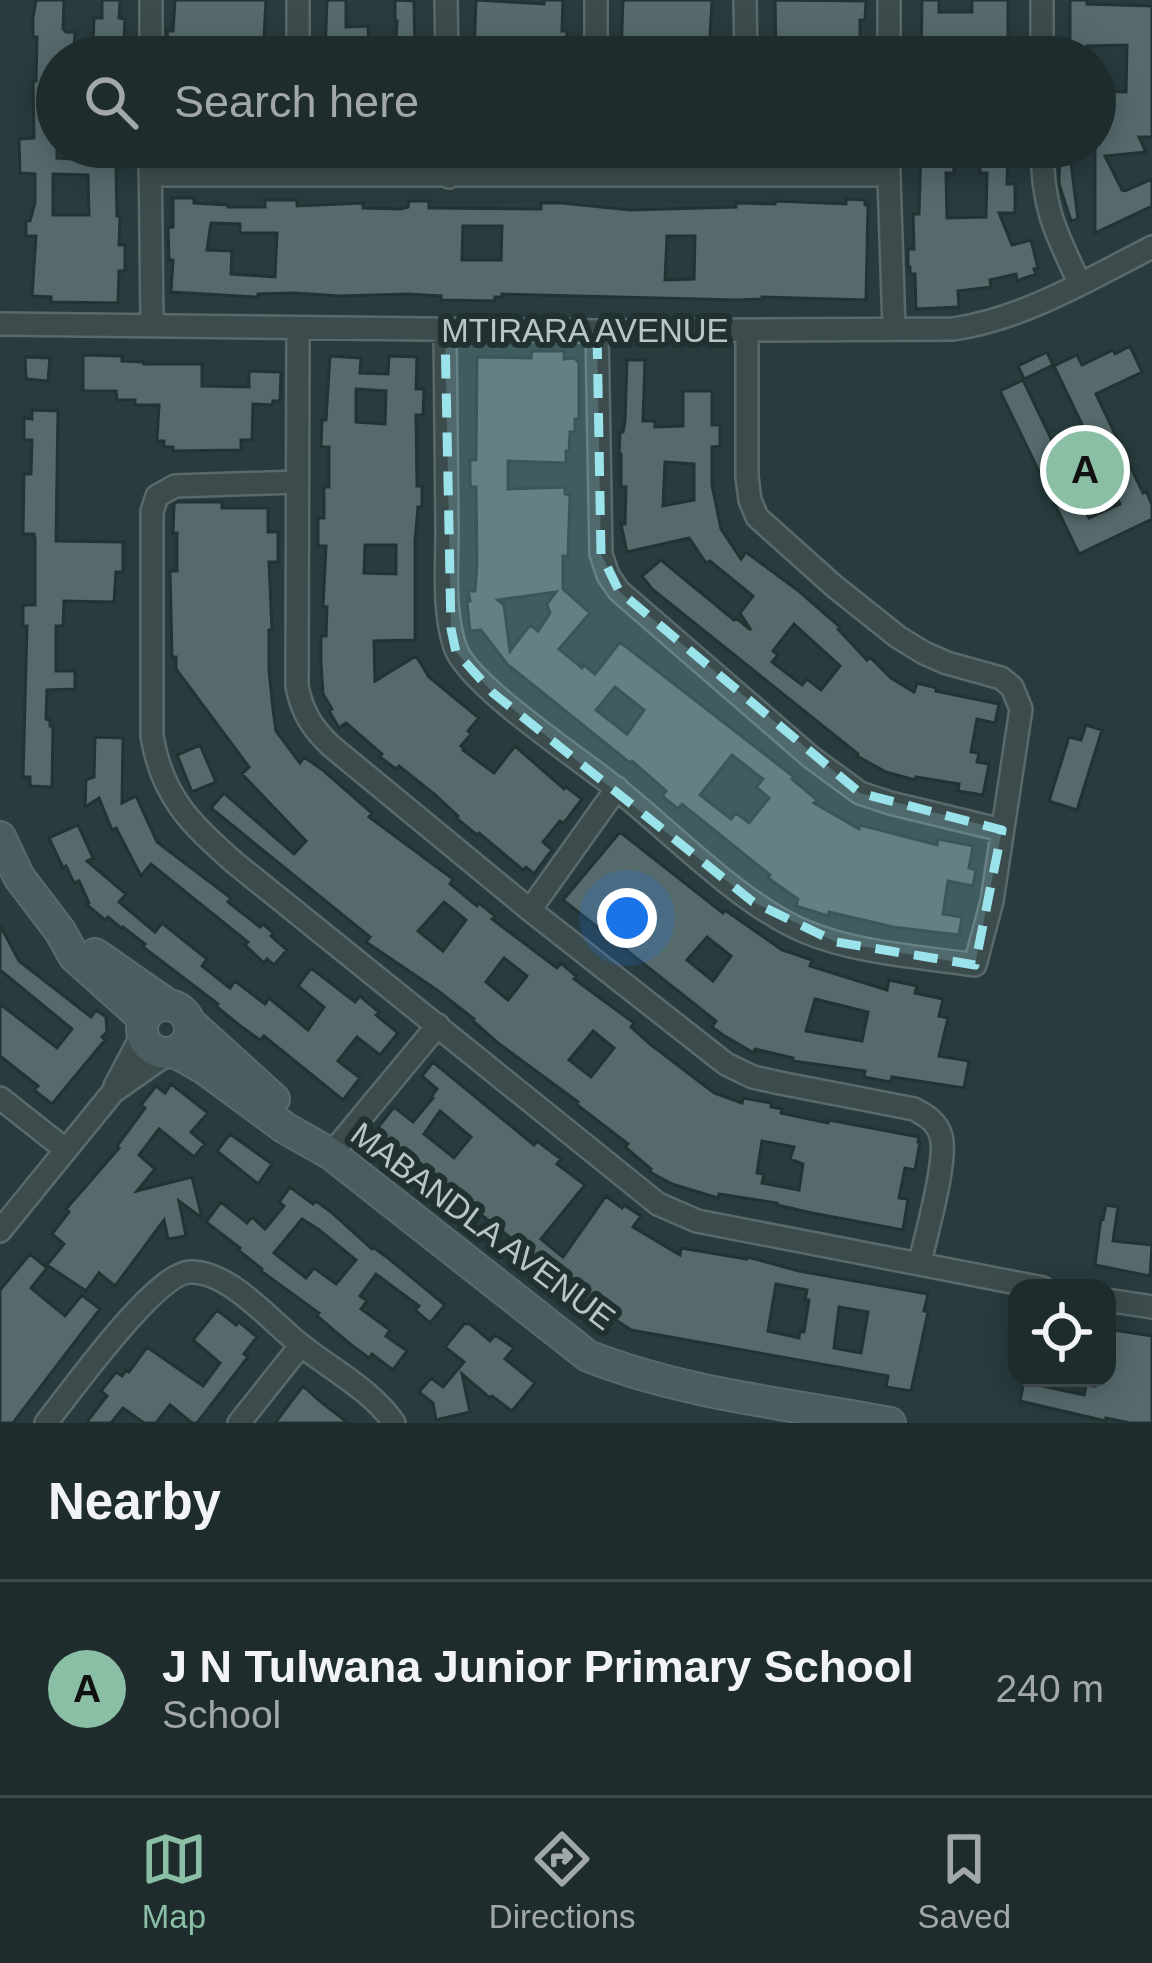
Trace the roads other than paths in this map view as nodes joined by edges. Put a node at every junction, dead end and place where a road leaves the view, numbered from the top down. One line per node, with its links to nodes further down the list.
1 (151, 0): 8 (street)
2 (298, 0): 9 (street)
3 (446, 0): 10 (street)
4 (596, 0): 11 (street)
5 (745, 0): 12 (street)
6 (889, 0): 13 (street)
7 (1042, 0): 14 (street)
8 (151, 36)
9 (298, 36)
10 (447, 36)
11 (596, 36)
12 (746, 36)
13 (889, 36)
14 (1042, 36)
15 (150, 168): 23 (street)
16 (298, 168): 24 (street)
17 (449, 168): 27 (street)
18 (595, 168): 22 (street)
19 (746, 168): 25 (street)
20 (888, 168): 26 (street)
21 (1043, 168): 29 (street)
22 (595, 174): 25 (street); 27 (street)
23 (150, 175): 24 (street); 31 (street)
24 (298, 175): 27 (street)
25 (746, 175): 26 (street)
26 (888, 175): 33 (street)
27 (449, 176)
28 (1152, 247): 29 (street, MTIRARA AVENUE)
29 (1080, 284): 33 (street, MTIRARA AVENUE)
30 (0, 324): 31 (street, MTIRARA AVENUE)
31 (152, 325): 32 (street, MTIRARA AVENUE)
32 (298, 328): 34 (street, MTIRARA AVENUE); 37 (street)
33 (894, 329): 35 (street, MTIRARA AVENUE)
34 (445, 330): 36 (street, MTIRARA AVENUE); 38 (street)
35 (747, 330): 36 (street, MTIRARA AVENUE); 39 (street)
36 (597, 331): 39 (street)
37 (297, 482): 41 (street); 42 (street)
38 (616, 788): 39 (street); 41 (street)
39 (1003, 830)
40 (0, 837): 43 (street, MABANDLA AVENUE)
41 (530, 910): 48 (street)
42 (439, 1025): 45 (street); 48 (street)
43 (164, 1031): 45 (street, MABANDLA AVENUE); 46 (street)
44 (0, 1098): 46 (street)
45 (323, 1149): 56 (street, MABANDLA AVENUE)
46 (66, 1150): 47 (street)
47 (0, 1232)
48 (920, 1262): 49 (street)
49 (1008, 1281)
50 (1116, 1301): 51 (street)
51 (1152, 1307)
52 (301, 1345): 53 (street); 54 (street); 55 (street)
53 (46, 1423)
54 (239, 1423)
55 (394, 1423)
56 (890, 1423)

